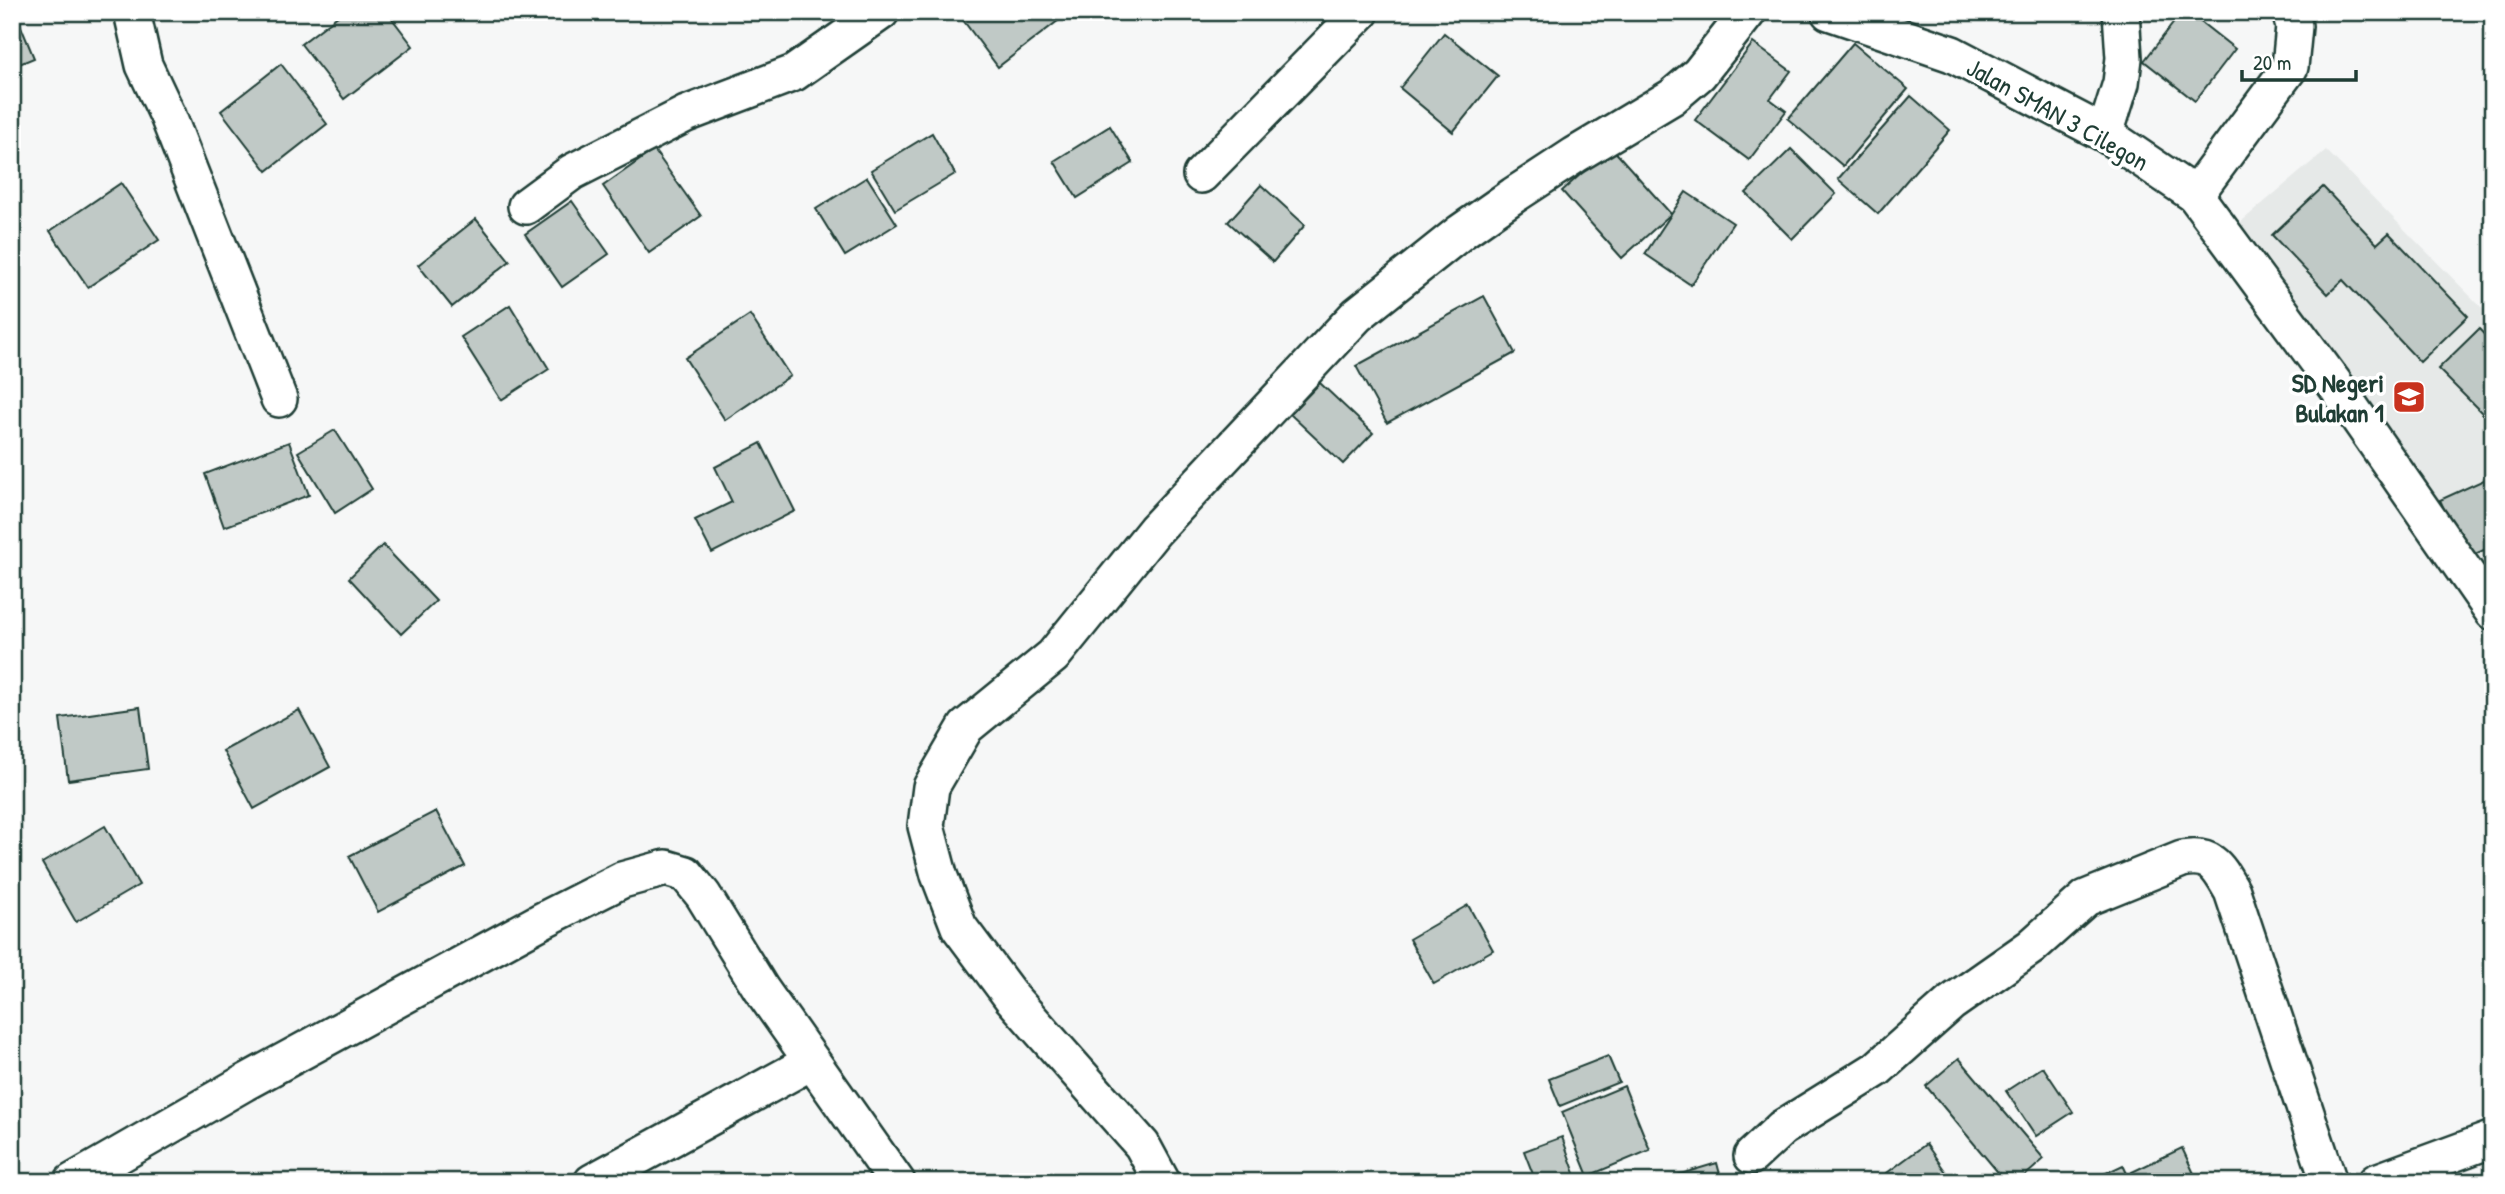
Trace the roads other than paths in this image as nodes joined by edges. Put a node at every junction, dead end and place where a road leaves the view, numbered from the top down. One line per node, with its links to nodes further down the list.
1 (132, 12): 12 (street)
2 (881, 12): 11 (street)
3 (1361, 12): 9 (street)
4 (1748, 12): 20 (street)
5 (1829, 12): 8 (street, Jalan SMAN 3 Cilegon)
6 (2121, 12): 8 (street)
7 (2290, 12): 10 (street)
8 (2105, 134): 10 (street, Jalan SMAN 3 Cilegon)
9 (1201, 175)
10 (2195, 195): 13 (street, Jalan SMAN 3 Cilegon)
11 (526, 206)
12 (279, 398)
13 (2493, 612)
14 (811, 1062): 17 (street); 18 (street); 19 (street)
15 (2493, 1139): 22 (street)
16 (1752, 1156): 21 (street)
17 (72, 1182)
18 (592, 1182)
19 (897, 1182)
20 (1162, 1182)
21 (2329, 1182)
22 (2376, 1182)

